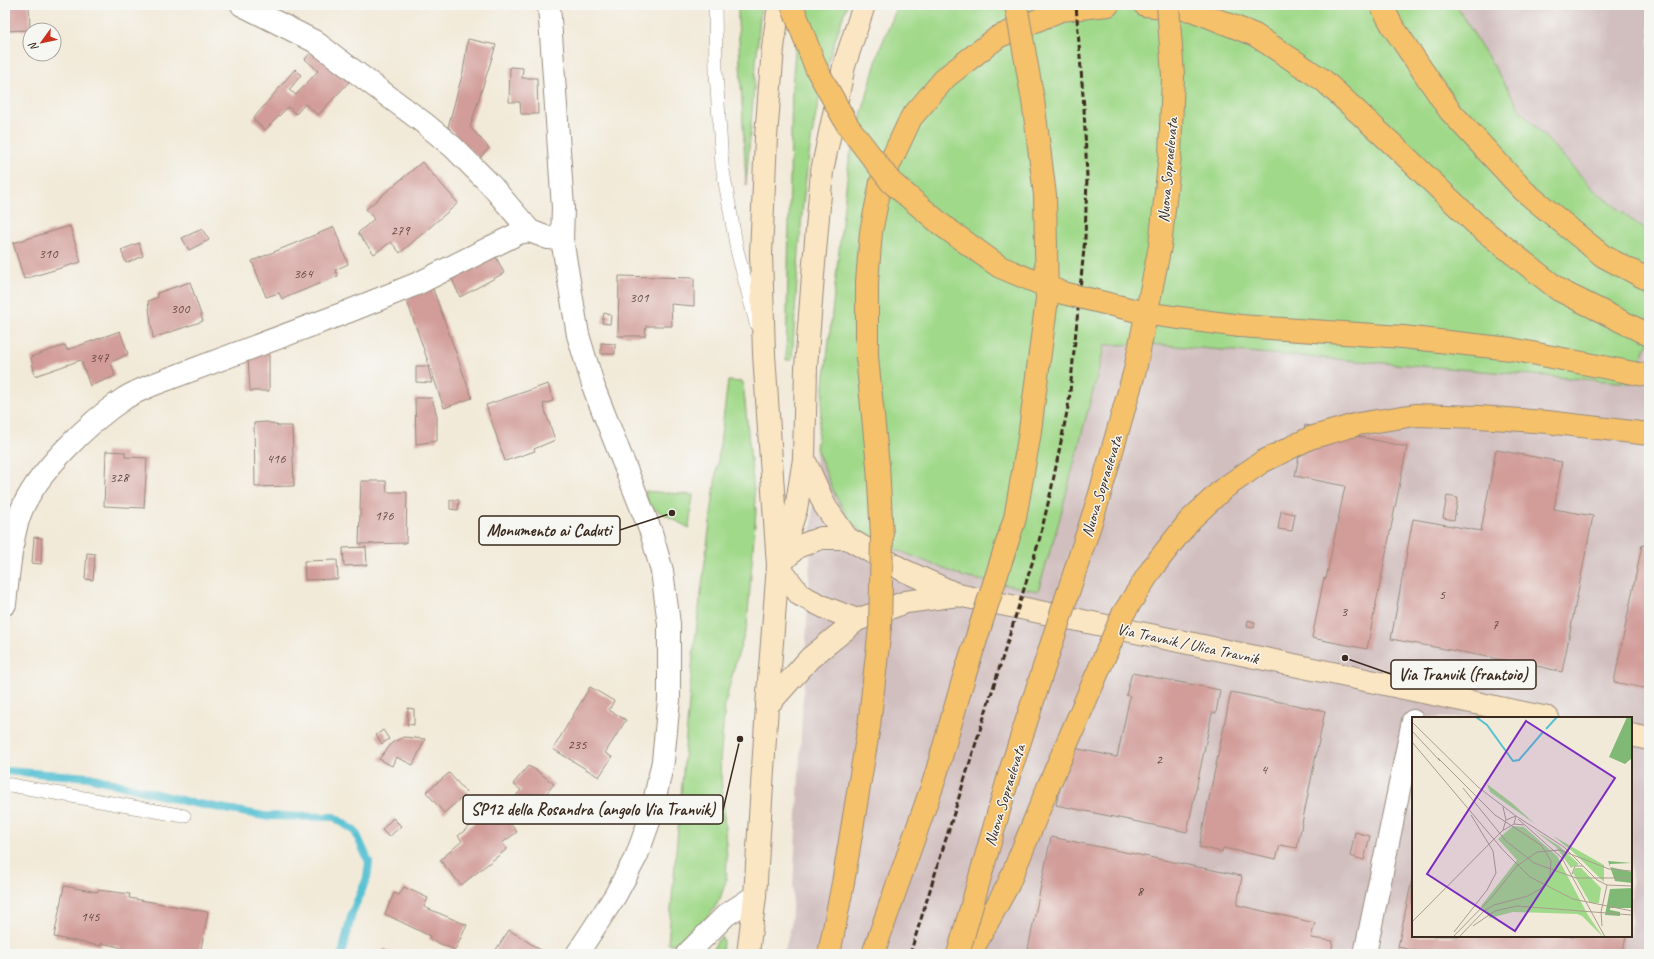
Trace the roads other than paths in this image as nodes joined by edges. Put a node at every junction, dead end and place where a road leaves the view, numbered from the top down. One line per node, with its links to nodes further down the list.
1 (242, 5): 12 (street)
2 (549, 5): 13 (street)
3 (715, 5): 16 (lane)
4 (779, 5): 16 (main road)
5 (792, 5): 17 (highway, bridge)
6 (864, 5): 19 (main road)
7 (1016, 5): 39 (highway, bridge)
8 (1108, 5): 38 (highway, bridge)
9 (1145, 5): 15 (highway)
10 (1168, 5): 40 (highway, Nuova Sopraelevata, bridge)
11 (1381, 5): 14 (highway)
12 (530, 231): 13 (street); 23 (street)
13 (562, 240): 35 (street)
14 (1649, 280)
15 (1649, 334)
16 (764, 354): 21 (main road)
17 (1649, 376)
18 (1649, 434): 41 (highway, bridge)
19 (804, 459): 20 (main road, Via Travnik / Ulica Travnik); 21 (main road)
20 (847, 538): 21 (main road, Via Travnik / Ulica Travnik); 22 (main road, Via Travnik / Ulica Travnik)
21 (778, 566): 24 (main road); 26 (main road)
22 (958, 595): 24 (main road, Via Travnik / Ulica Travnik); 25 (main road, Via Travnik / Ulica Travnik)
23 (5, 604)
24 (857, 620): 26 (main road, Via Travnik / Ulica Travnik)
25 (1419, 691): 27 (street); 28 (main road, Via Travnik / Ulica Travnik)
26 (767, 706): 34 (main road)
27 (1414, 717)
28 (1543, 717)
29 (1412, 726): 42 (street)
30 (1632, 735): 31 (main road)
31 (1649, 739)
32 (5, 784): 33 (lane)
33 (184, 816)
34 (755, 896): 36 (street); 37 (main road)
35 (577, 954)
36 (687, 954)
37 (748, 954)
38 (829, 954)
39 (873, 954)
40 (958, 954)
41 (970, 954)
42 (1365, 954)

